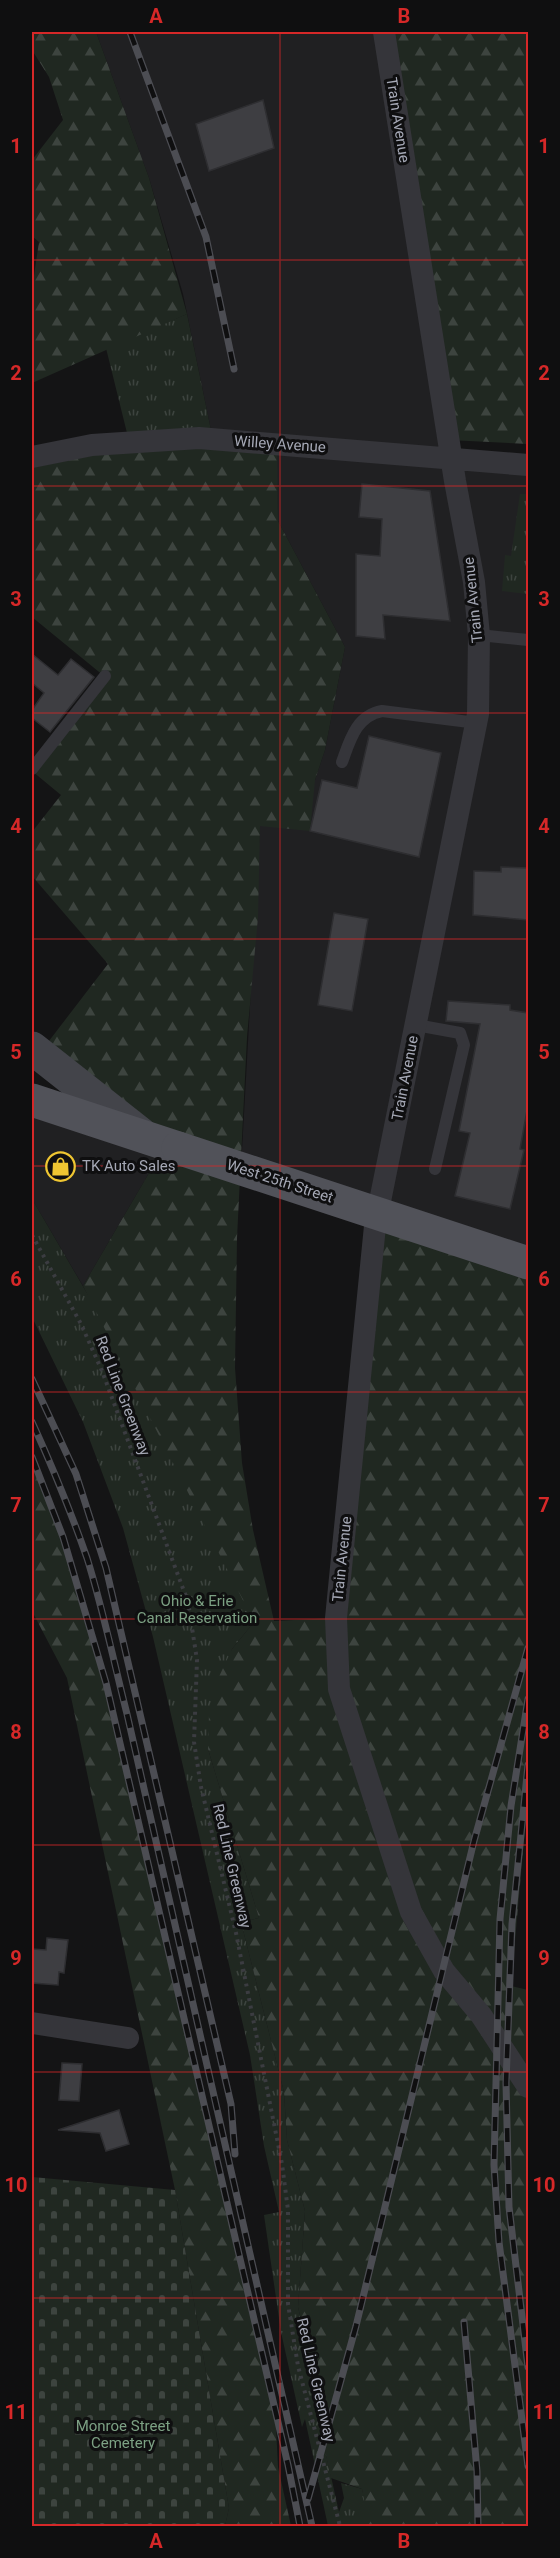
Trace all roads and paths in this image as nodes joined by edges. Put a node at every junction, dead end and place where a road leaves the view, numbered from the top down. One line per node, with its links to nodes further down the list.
1 (384, 32): 3 (street, Train Avenue)
2 (32, 457): 3 (street, Willey Avenue)
3 (451, 458): 4 (street, Willey Avenue); 5 (street, Train Avenue)
4 (528, 465)
5 (479, 635): 6 (lane); 8 (street, Train Avenue)
6 (528, 640)
7 (105, 676): 10 (lane)
8 (477, 723): 9 (lane); 11 (street, Train Avenue)
9 (342, 762)
10 (32, 769)
11 (416, 1025): 15 (lane); 20 (street, Train Avenue)
12 (32, 1048): 14 (street)
13 (32, 1100): 14 (main road, West 25th Street)
14 (142, 1135): 17 (main road, West 25th Street, bridge)
15 (435, 1169)
16 (32, 1235): 21 (path, Red Line Greenway)
17 (528, 1263)
18 (32, 2023): 19 (street)
19 (128, 2038)
20 (528, 2087)
21 (340, 2526)

